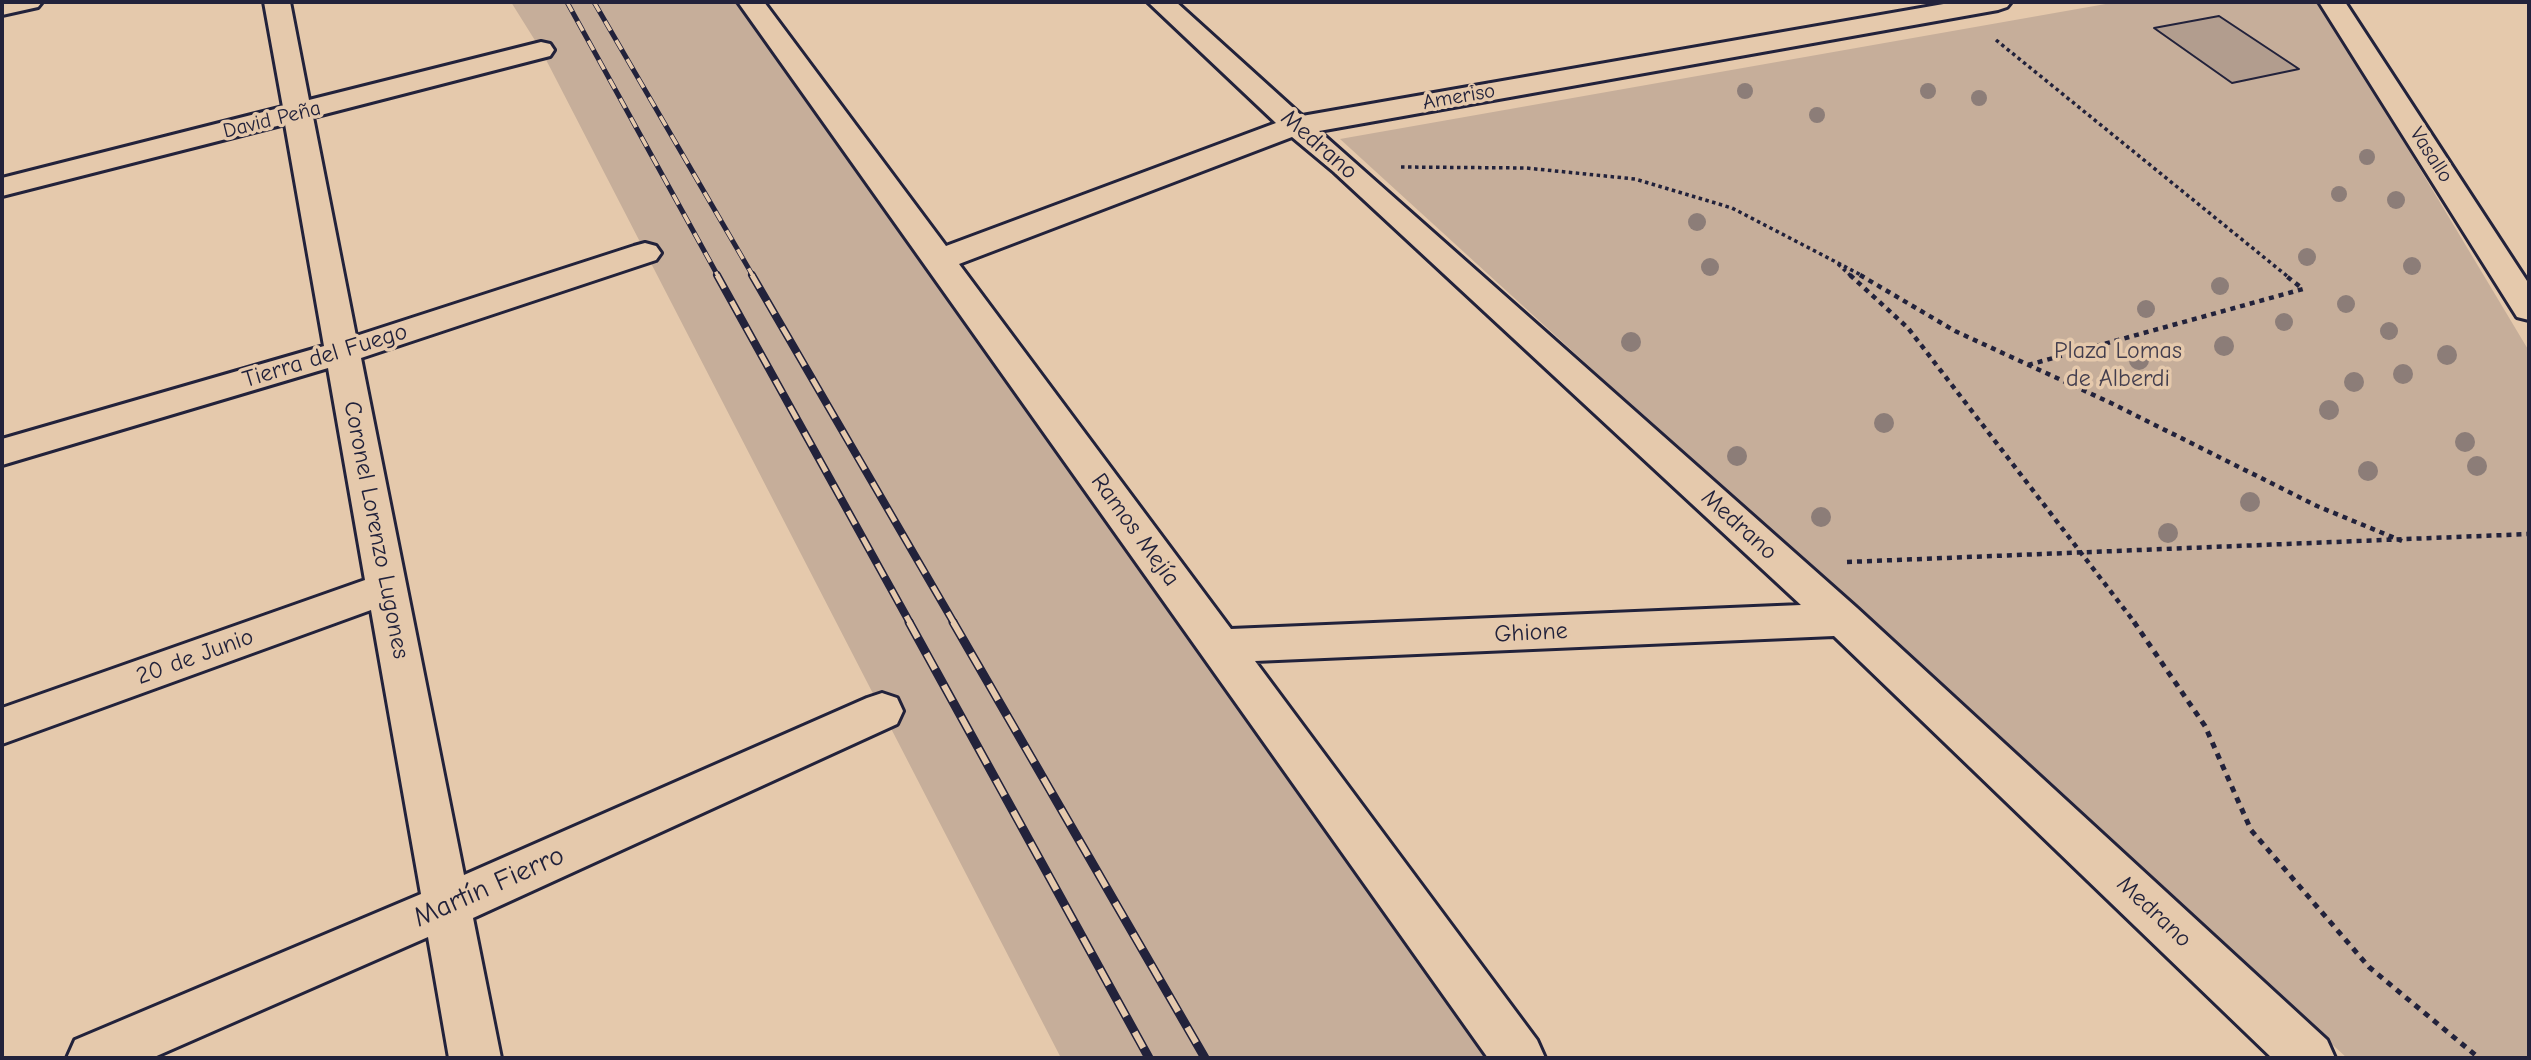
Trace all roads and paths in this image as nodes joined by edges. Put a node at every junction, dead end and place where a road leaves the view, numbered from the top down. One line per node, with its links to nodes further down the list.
1 (29, 2): 7 (street)
2 (277, 2): 9 (street, Coronel Lorenzo Lugones)
3 (751, 2): 15 (street, Ramos Mejía)
4 (1161, 2): 10 (street, Medrano)
5 (2332, 2): 16 (street, Vasallo)
6 (1983, 3): 10 (street, Ameriso); 18 (path)
7 (2, 7)
8 (541, 50): 9 (street, David Peña)
9 (298, 114): 12 (street, David Peña); 17 (street, Coronel Lorenzo Lugones)
10 (1296, 127): 11 (street, Medrano); 15 (street, Ameriso)
11 (1344, 166): 14 (path); 23 (street, Medrano)
12 (2, 187)
13 (645, 253): 17 (street, Tierra del Fuego)
14 (1830, 257): 18 (path); 22 (path)
15 (939, 260): 26 (street, Ramos Mejía)
16 (2529, 309)
17 (342, 352): 19 (street, Tierra del Fuego); 24 (street, Coronel Lorenzo Lugones)
18 (2028, 365): 21 (path)
19 (2, 452)
20 (2529, 534): 21 (path)
21 (2402, 541): 22 (path)
22 (2080, 551): 23 (path); 34 (path)
23 (1783, 565): 25 (street, Medrano)
24 (387, 588): 28 (street, 20 de Junio); 29 (street, Coronel Lorenzo Lugones)
25 (1843, 619): 26 (street, Ghione); 33 (street, Medrano)
26 (1219, 646): 32 (street, Ramos Mejía)
27 (882, 711): 29 (street, Martín Fierro)
28 (2, 726)
29 (447, 906): 30 (street, Martín Fierro); 31 (street, Coronel Lorenzo Lugones)
30 (93, 1058)
31 (475, 1058)
32 (1519, 1058)
33 (2309, 1058)
34 (2479, 1058)

